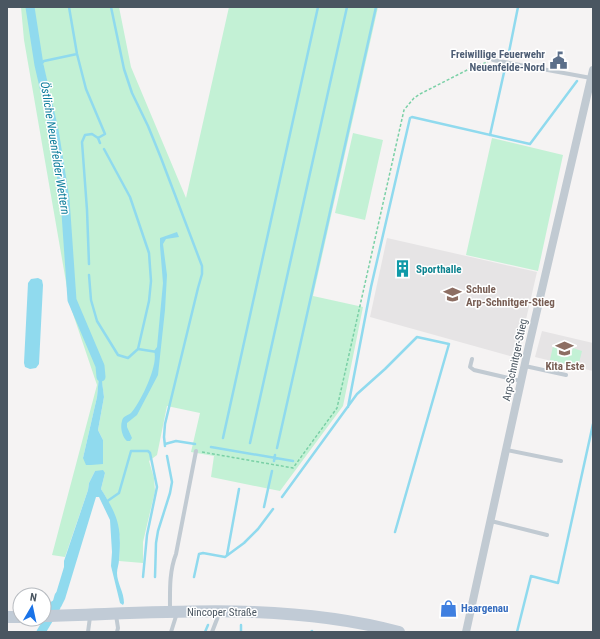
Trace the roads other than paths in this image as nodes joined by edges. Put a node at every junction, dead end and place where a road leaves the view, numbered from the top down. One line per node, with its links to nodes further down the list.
1 (493, 60): 3 (lane)
2 (593, 70): 3 (street, Arp-Schnitger-Stieg)
3 (591, 78): 5 (street, Arp-Schnitger-Stieg)
4 (472, 359): 7 (lane)
5 (525, 366): 6 (lane); 7 (street, Arp-Schnitger-Stieg)
6 (566, 375)
7 (522, 381): 8 (street, Arp-Schnitger-Stieg)
8 (507, 450): 10 (lane); 11 (street, Arp-Schnitger-Stieg)
9 (196, 451): 14 (lane)
10 (560, 461)
11 (490, 521): 12 (lane); 23 (street, Arp-Schnitger-Stieg)
12 (547, 535)
13 (220, 612): 14 (main road, Nincoper Straße); 21 (lane); 22 (main road, Nincoper Straße)
14 (174, 613): 15 (main road, Nincoper Straße); 20 (lane)
15 (116, 614): 16 (main road, Nincoper Straße); 19 (lane)
16 (90, 615): 17 (main road, Nincoper Straße); 18 (lane)
17 (52, 616)
18 (88, 632)
19 (117, 632)
20 (171, 632)
21 (212, 632)
22 (399, 632)
23 (466, 632)

